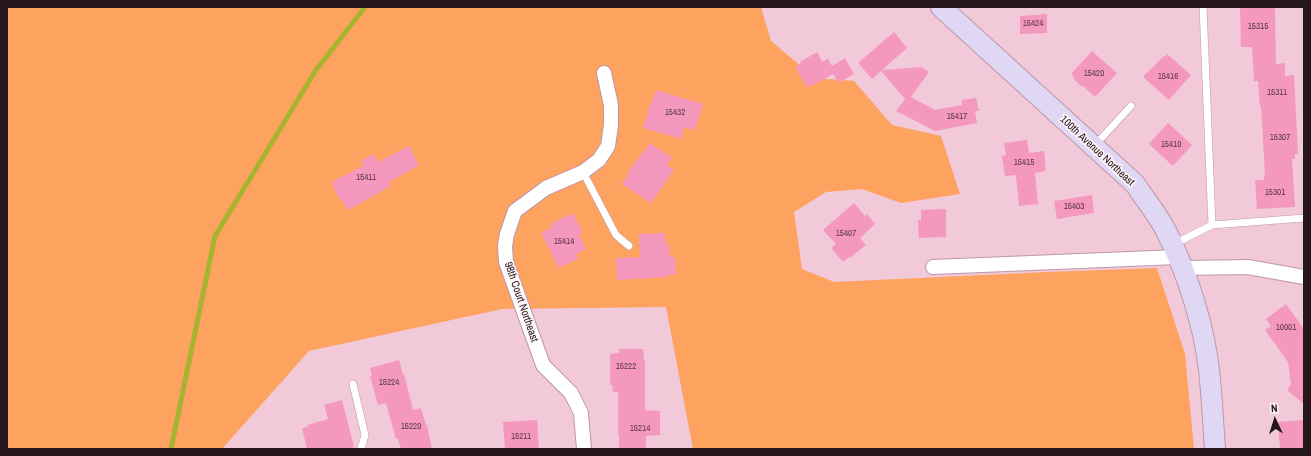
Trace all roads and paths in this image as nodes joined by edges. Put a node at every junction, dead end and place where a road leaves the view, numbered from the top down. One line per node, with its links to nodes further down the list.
1 (942, 7): 5 (main road, 100th Avenue Northeast)
2 (1203, 7): 8 (lane)
3 (604, 73): 6 (street, 98th Court Northeast)
4 (1131, 106): 5 (lane)
5 (1094, 147): 10 (main road, 100th Avenue Northeast)
6 (582, 172): 9 (lane); 15 (street, 98th Court Northeast)
7 (1304, 218): 8 (lane)
8 (1212, 225): 10 (lane)
9 (629, 246)
10 (1178, 257): 11 (street); 12 (street); 16 (main road, 100th Avenue Northeast)
11 (933, 267)
12 (1304, 277)
13 (353, 384): 14 (lane)
14 (361, 449)
15 (584, 449)
16 (1215, 449)

